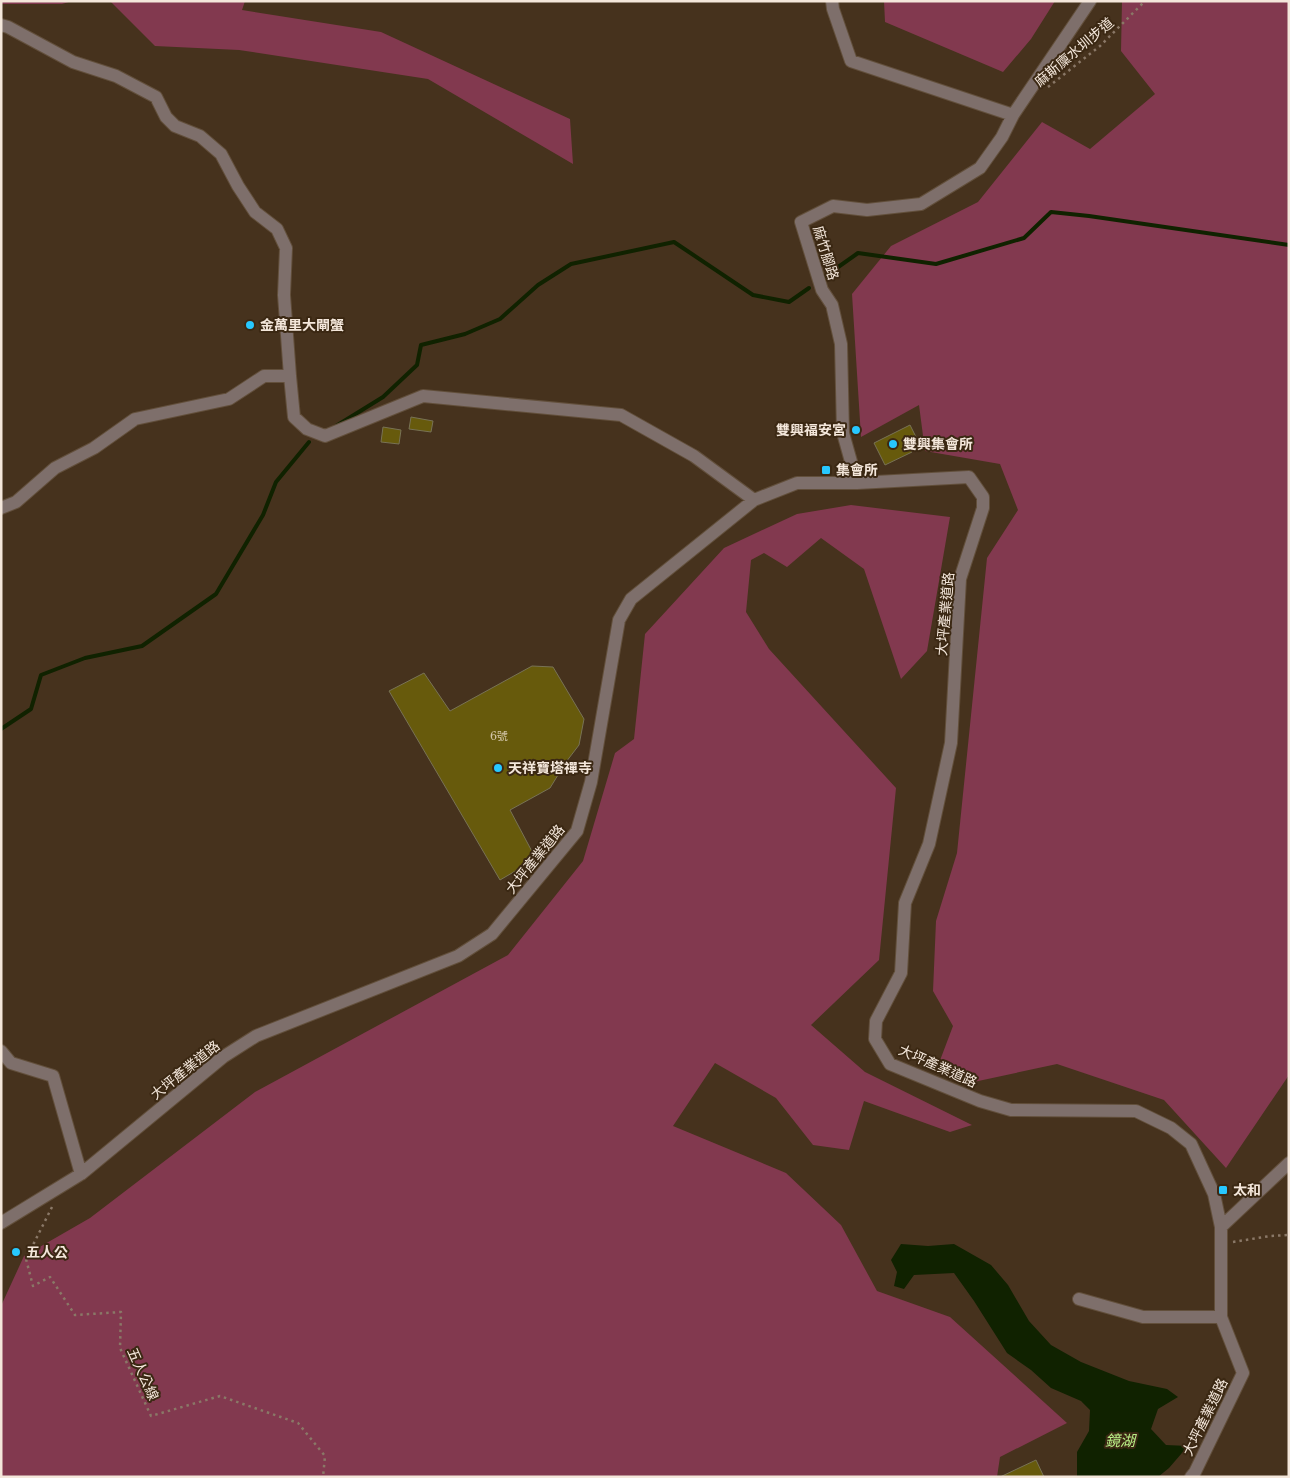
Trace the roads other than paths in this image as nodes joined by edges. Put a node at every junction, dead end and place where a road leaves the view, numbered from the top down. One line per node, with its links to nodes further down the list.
1 (832, 1): 4 (street)
2 (1090, 1): 4 (street, 麻竹腳路)
3 (1, 25): 5 (street)
4 (1013, 115): 6 (street, 麻竹腳路)
5 (290, 376): 7 (street); 8 (street)
6 (857, 483): 7 (street, 大坪產業道路); 13 (street, 大坪產業道路)
7 (754, 500): 11 (street, 大坪產業道路)
8 (1, 508)
9 (1, 1051): 11 (street)
10 (1289, 1163): 13 (street)
11 (81, 1174): 12 (street, 大坪產業道路)
12 (1, 1223)
13 (1221, 1227): 15 (street, 大坪產業道路)
14 (1079, 1299): 15 (street)
15 (1222, 1317): 16 (street, 大坪產業道路)
16 (1192, 1477)

